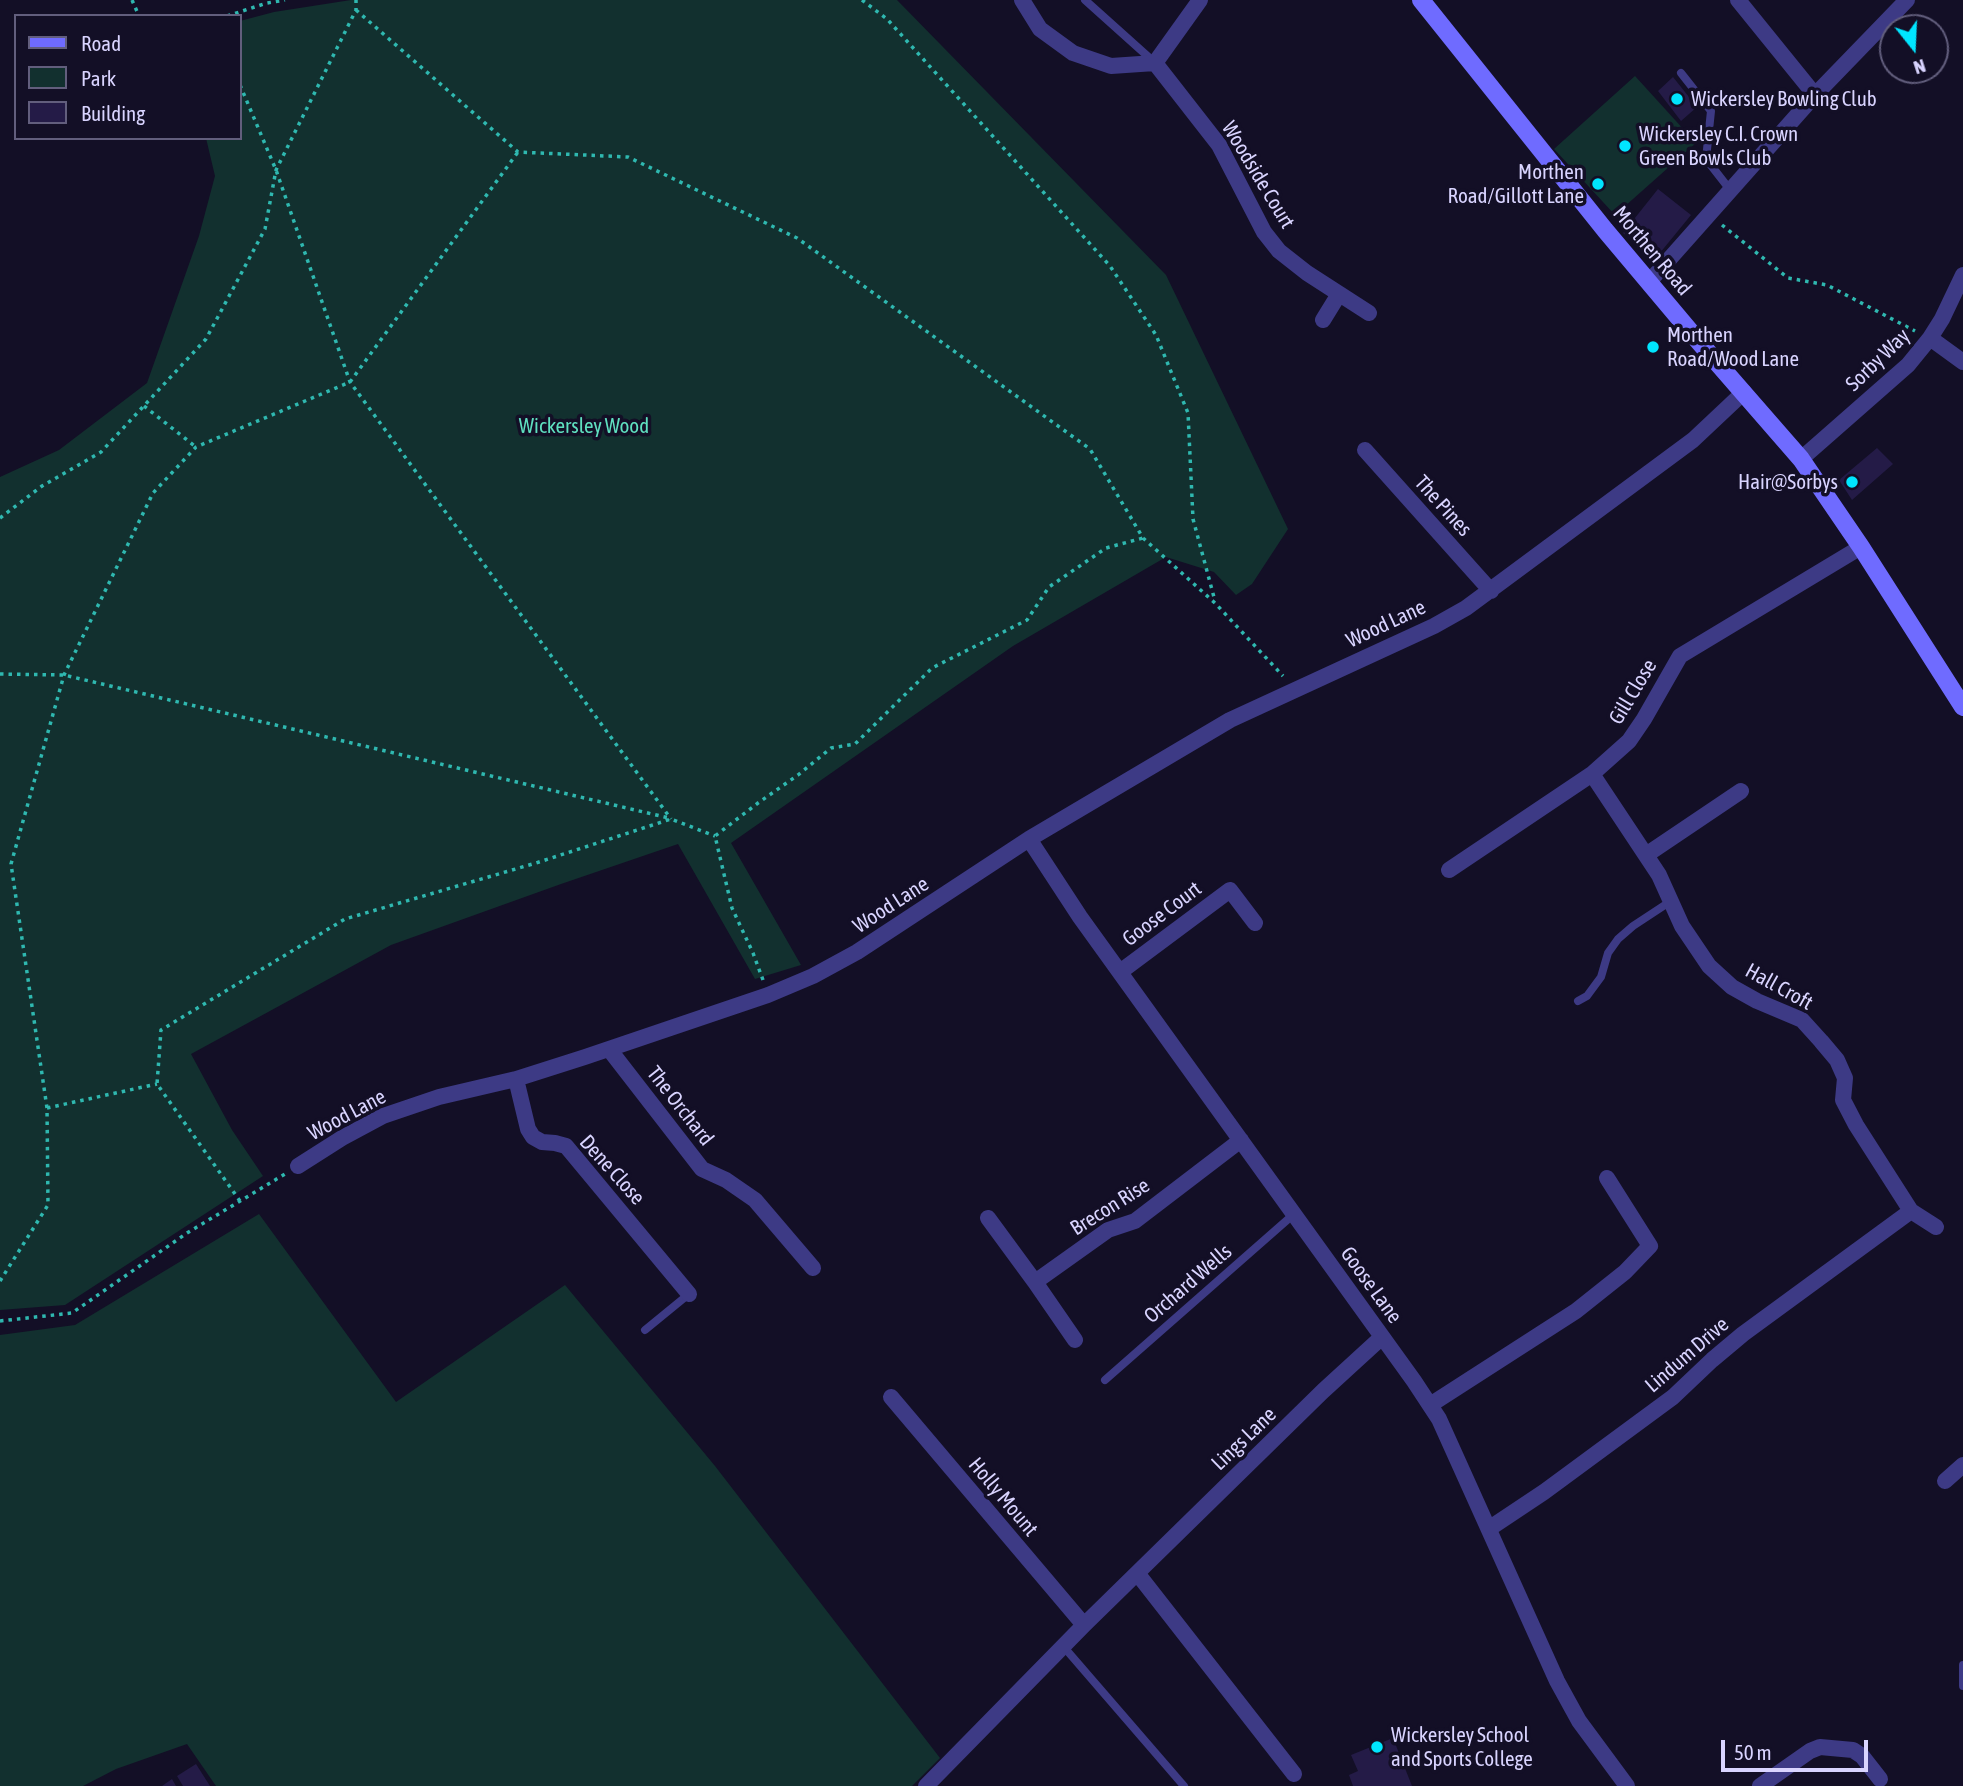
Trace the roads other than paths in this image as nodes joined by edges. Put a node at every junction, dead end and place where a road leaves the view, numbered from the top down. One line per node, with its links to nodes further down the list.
1 (1022, 0): 7 (street)
2 (1085, 0): 7 (lane)
3 (1200, 0): 7 (street)
4 (1421, 0): 12 (main road, Morthen Road)
5 (1738, 0): 9 (street)
6 (1907, 0): 9 (street)
7 (1155, 63): 13 (street, Woodside Court)
8 (1681, 73): 10 (lane)
9 (1815, 95): 10 (street)
10 (1731, 191): 12 (street)
11 (1963, 275): 16 (street, Sorby Way)
12 (1649, 282): 18 (main road, Morthen Road)
13 (1339, 294): 14 (street, Woodside Court); 15 (street)
14 (1369, 313)
15 (1323, 320)
16 (1930, 338): 17 (street); 20 (street, Sorby Way)
17 (1963, 362)
18 (1744, 393): 20 (main road, Morthen Road); 22 (street, Wood Lane)
19 (1365, 450): 22 (street, The Pines)
20 (1801, 459): 21 (main road, Morthen Road)
21 (1861, 547): 23 (main road, Morthen Road); 24 (street, Gill Close)
22 (1491, 591): 26 (street, Wood Lane)
23 (1963, 707)
24 (1592, 774): 27 (street, Hall Croft); 28 (street, Gill Close)
25 (1741, 791): 27 (street)
26 (1029, 839): 31 (street, Goose Lane); 33 (street, Wood Lane)
27 (1646, 855): 29 (street, Hall Croft)
28 (1449, 870)
29 (1671, 901): 32 (lane); 38 (street, Hall Croft)
30 (1255, 923): 31 (street, Goose Court)
31 (1120, 972): 35 (street, Goose Lane)
32 (1578, 1001)
33 (609, 1049): 34 (street, Wood Lane); 42 (street, The Orchard)
34 (516, 1079): 36 (street, Wood Lane); 44 (street, Dene Close)
35 (1241, 1140): 39 (street, Goose Lane); 43 (street, Brecon Rise)
36 (299, 1166)
37 (1606, 1178): 50 (street)
38 (1911, 1211): 41 (street); 53 (street, Lindum Drive)
39 (1294, 1214): 46 (street, Goose Lane); 48 (lane, Orchard Wells)
40 (988, 1218): 43 (street)
41 (1936, 1227)
42 (813, 1268)
43 (1035, 1282): 47 (street)
44 (688, 1294): 45 (lane)
45 (645, 1330)
46 (1382, 1337): 50 (street, Goose Lane); 54 (street, Lings Lane)
47 (1075, 1340)
48 (1105, 1380)
49 (891, 1397): 55 (street, Holly Mount)
50 (1430, 1405): 53 (street, Goose Lane)
51 (1963, 1465): 52 (street)
52 (1945, 1481)
53 (1490, 1528): 63 (street, Goose Lane)
54 (1137, 1573): 55 (street, Lings Lane); 59 (street)
55 (1084, 1625): 56 (street, Lings Lane)
56 (1063, 1646): 61 (street, Lings Lane); 62 (lane)
57 (1963, 1665): 58 (lane)
58 (1963, 1686)
59 (1294, 1774)
60 (1880, 1779): 64 (street)
61 (926, 1786)
62 (1184, 1786)
63 (1626, 1786)
64 (1760, 1786)

